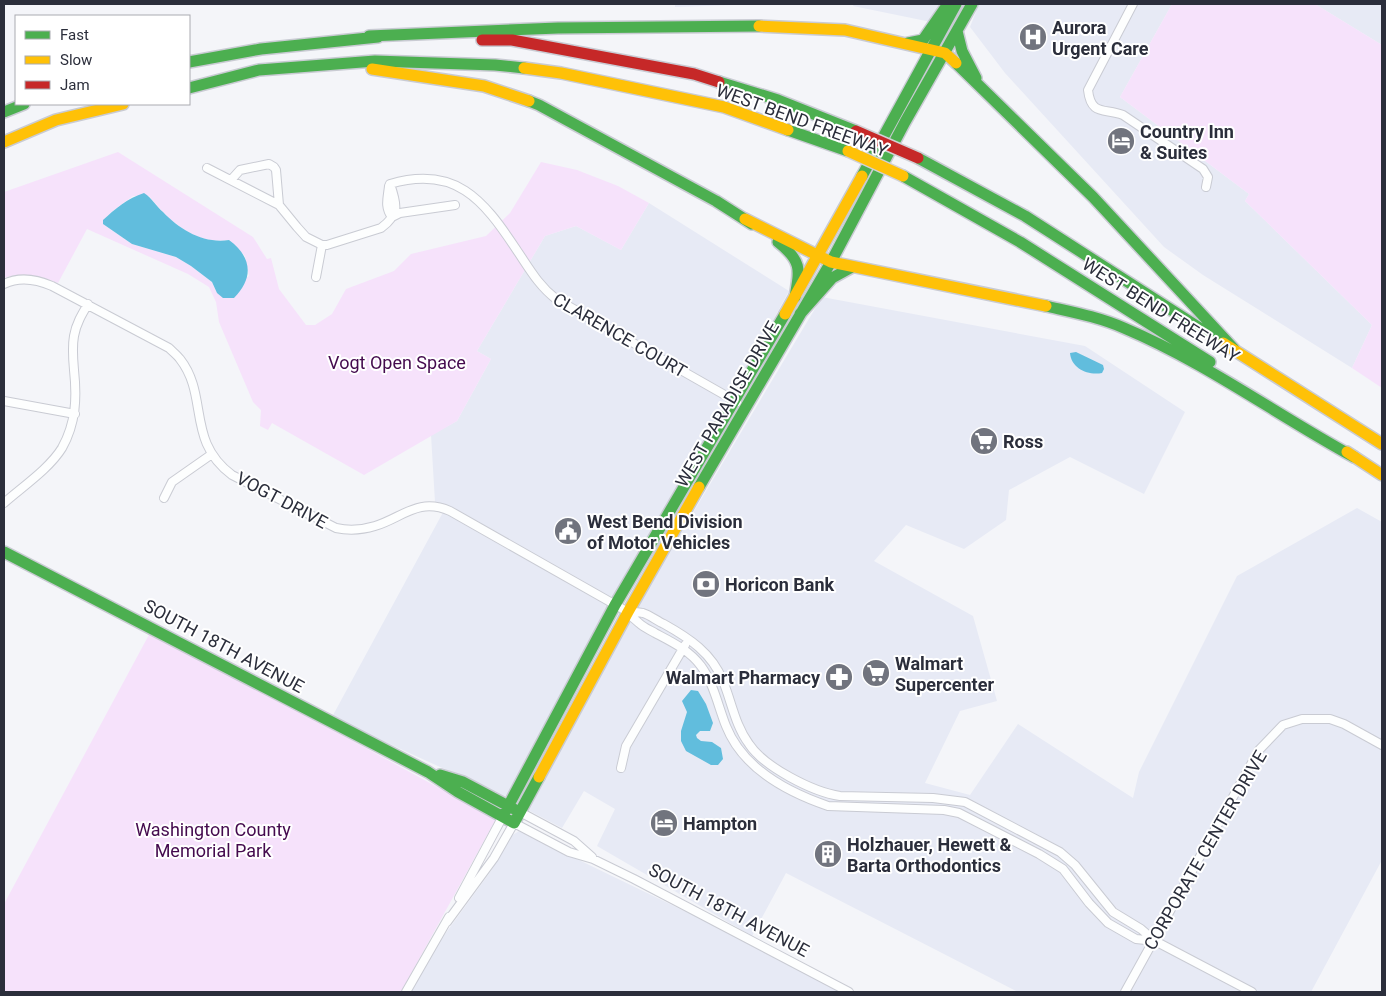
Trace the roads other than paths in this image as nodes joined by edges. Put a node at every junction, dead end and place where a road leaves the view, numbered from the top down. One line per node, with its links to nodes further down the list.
1 (948, 4): 7 (main road)
2 (956, 4): 8 (main road, WEST PARADISE DRIVE)
3 (972, 4): 5 (main road, WEST PARADISE DRIVE)
4 (1133, 4): 20 (street)
5 (957, 31): 9 (main road, WEST PARADISE DRIVE); 12 (main road)
6 (368, 36): 7 (main road); 10 (main road, WEST BEND FREEWAY); 34 (main road, WEST BEND FREEWAY, bridge)
7 (904, 44): 8 (main road)
8 (931, 50): 9 (main road); 26 (main road, WEST PARADISE DRIVE)
9 (944, 53): 12 (main road); 27 (main road, WEST PARADISE DRIVE)
10 (190, 62)
11 (324, 66): 13 (main road, WEST BEND FREEWAY); 24 (main road); 41 (main road, WEST BEND FREEWAY, bridge)
12 (980, 85): 34 (main road)
13 (190, 88)
14 (22, 105): 16 (main road)
15 (119, 105): 17 (main road)
16 (4, 112)
17 (4, 142)
18 (207, 168): 19 (street)
19 (231, 180): 21 (street); 21 (street)
20 (1206, 187)
21 (279, 205): 25 (street)
22 (455, 205): 23 (street)
23 (392, 216): 25 (street); 36 (street, CLARENCE COURT)
24 (745, 219): 26 (main road); 31 (main road)
25 (322, 245): 29 (street)
26 (819, 256): 27 (main road); 31 (main road, WEST PARADISE DRIVE)
27 (831, 262): 28 (main road); 33 (main road, WEST PARADISE DRIVE)
28 (852, 267): 33 (main road); 41 (main road)
29 (316, 276)
30 (4, 284): 32 (street, VOGT DRIVE)
31 (794, 297): 36 (main road, WEST PARADISE DRIVE)
32 (88, 304): 38 (street); 40 (street, VOGT DRIVE)
33 (800, 314): 37 (main road, WEST PARADISE DRIVE)
34 (1234, 349): 39 (main road, WEST BEND FREEWAY)
35 (4, 401): 38 (street)
36 (734, 401): 37 (street, CLARENCE COURT); 46 (main road, WEST PARADISE DRIVE)
37 (745, 407): 47 (main road, WEST PARADISE DRIVE)
38 (75, 414): 44 (street)
39 (1382, 444)
40 (212, 454): 43 (street); 46 (street, VOGT DRIVE)
41 (1354, 457): 42 (main road, WEST BEND FREEWAY)
42 (1382, 475)
43 (164, 498)
44 (4, 503)
45 (4, 552): 52 (main road, SOUTH 18TH AVENUE)
46 (615, 605): 47 (street, VOGT DRIVE); 52 (main road, WEST PARADISE DRIVE)
47 (628, 612): 48 (street); 49 (street); 53 (main road, WEST PARADISE DRIVE)
48 (690, 639): 49 (street); 57 (street)
49 (682, 648): 51 (street); 57 (street)
50 (1382, 745): 57 (street, CORPORATE CENTER DRIVE)
51 (621, 768)
52 (506, 811): 53 (main road, SOUTH 18TH AVENUE); 54 (main road, SOUTH 18TH AVENUE); 56 (street)
53 (520, 812): 54 (main road, WEST PARADISE DRIVE); 55 (street, SOUTH 18TH AVENUE)
54 (514, 823): 55 (street, SOUTH 18TH AVENUE); 56 (street)
55 (593, 858): 59 (street, SOUTH 18TH AVENUE)
56 (447, 922): 58 (street)
57 (1155, 940): 60 (street, CORPORATE CENTER DRIVE); 61 (street)
58 (406, 992)
59 (849, 992)
60 (1125, 992)
61 (1252, 992)

